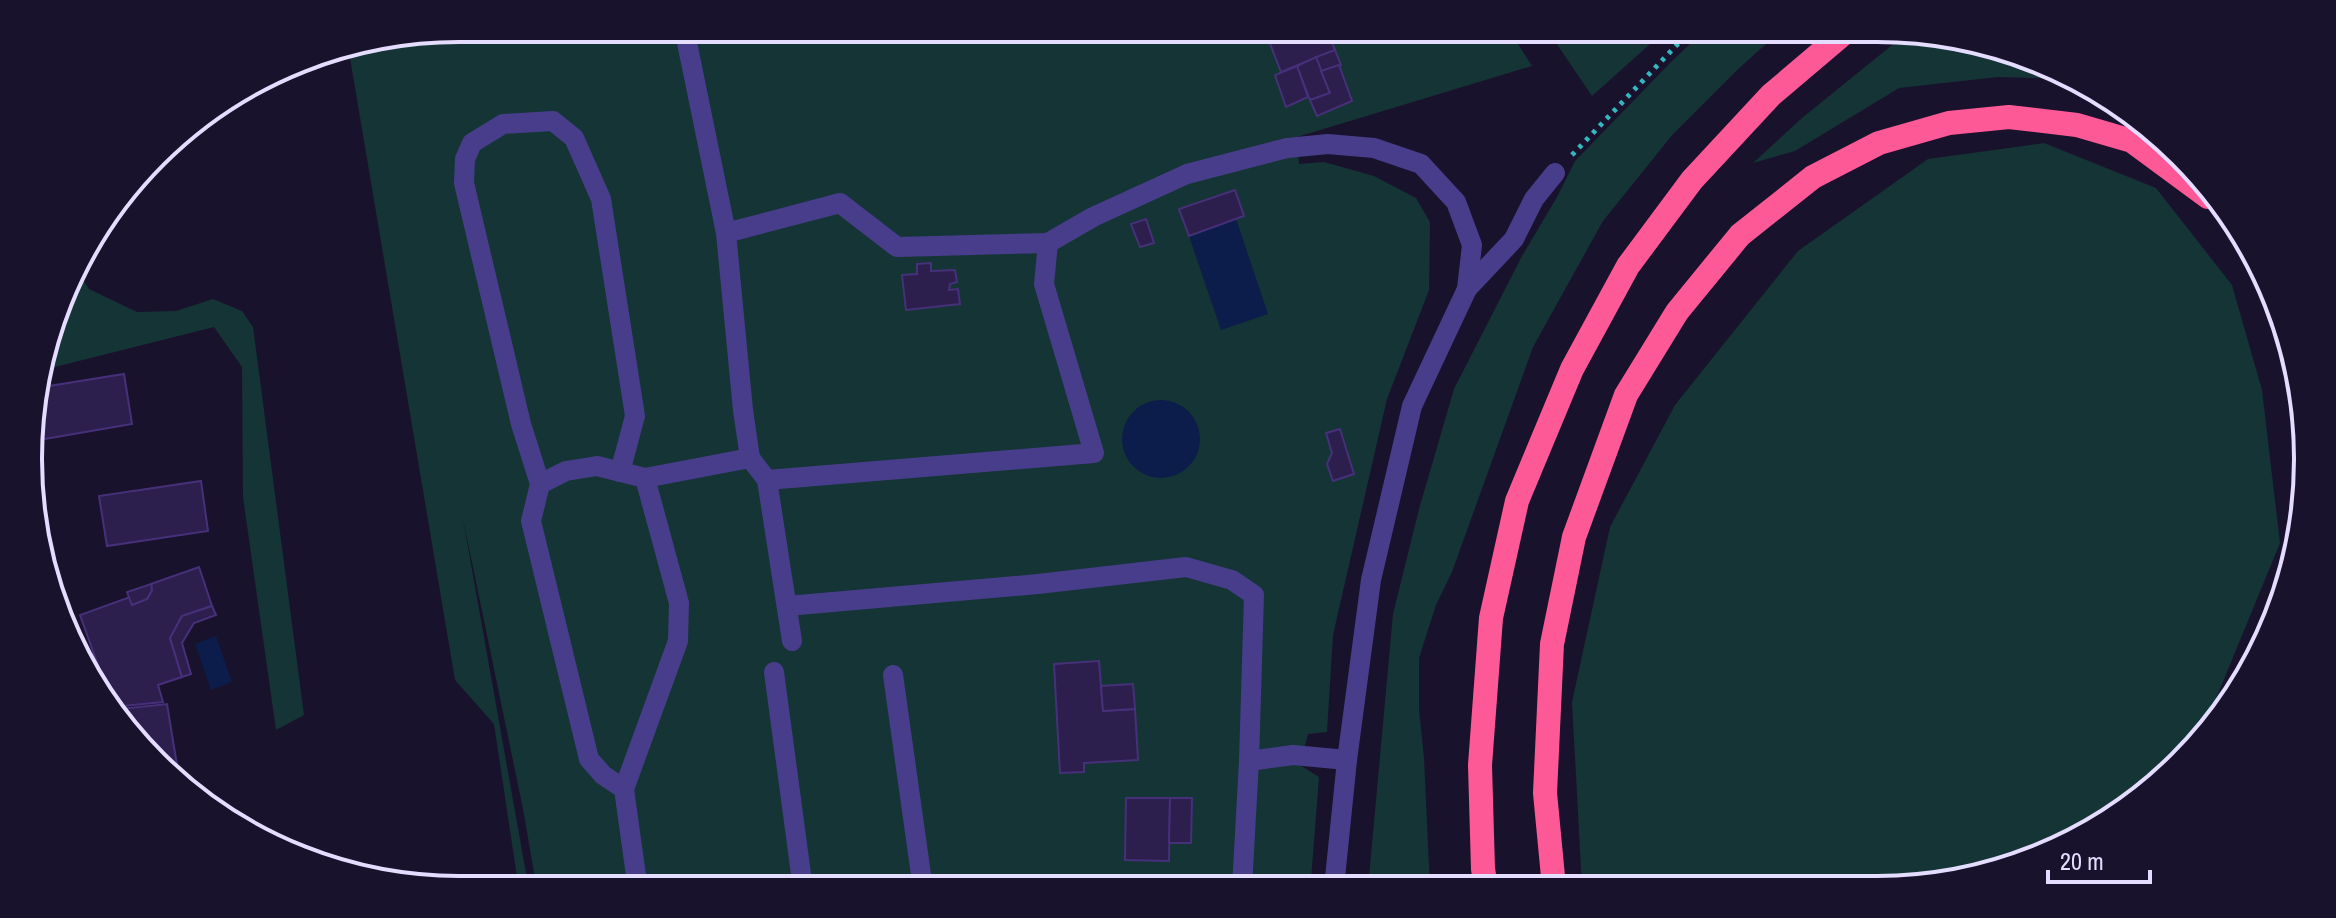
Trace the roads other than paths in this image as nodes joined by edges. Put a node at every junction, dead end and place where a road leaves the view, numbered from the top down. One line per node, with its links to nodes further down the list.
1 (687, 42): 5 (lane)
2 (1833, 42): 25 (highway)
3 (1555, 173): 7 (lane)
4 (2185, 178): 26 (highway)
5 (726, 233): 6 (lane); 8 (lane)
6 (1048, 243): 7 (lane); 11 (lane)
7 (1467, 289): 17 (lane)
8 (750, 458): 10 (lane); 11 (lane)
9 (620, 472): 10 (lane); 12 (lane); 12 (lane)
10 (645, 478): 19 (lane)
11 (767, 480): 13 (lane)
12 (540, 484): 19 (lane)
13 (787, 606): 14 (lane); 18 (lane)
14 (792, 641)
15 (774, 672): 21 (lane)
16 (893, 675): 22 (lane)
17 (1347, 760): 18 (lane); 24 (lane)
18 (1249, 761): 23 (lane)
19 (624, 789): 20 (lane)
20 (636, 876)
21 (801, 876)
22 (921, 876)
23 (1243, 876)
24 (1335, 876)
25 (1484, 876)
26 (1553, 876)

